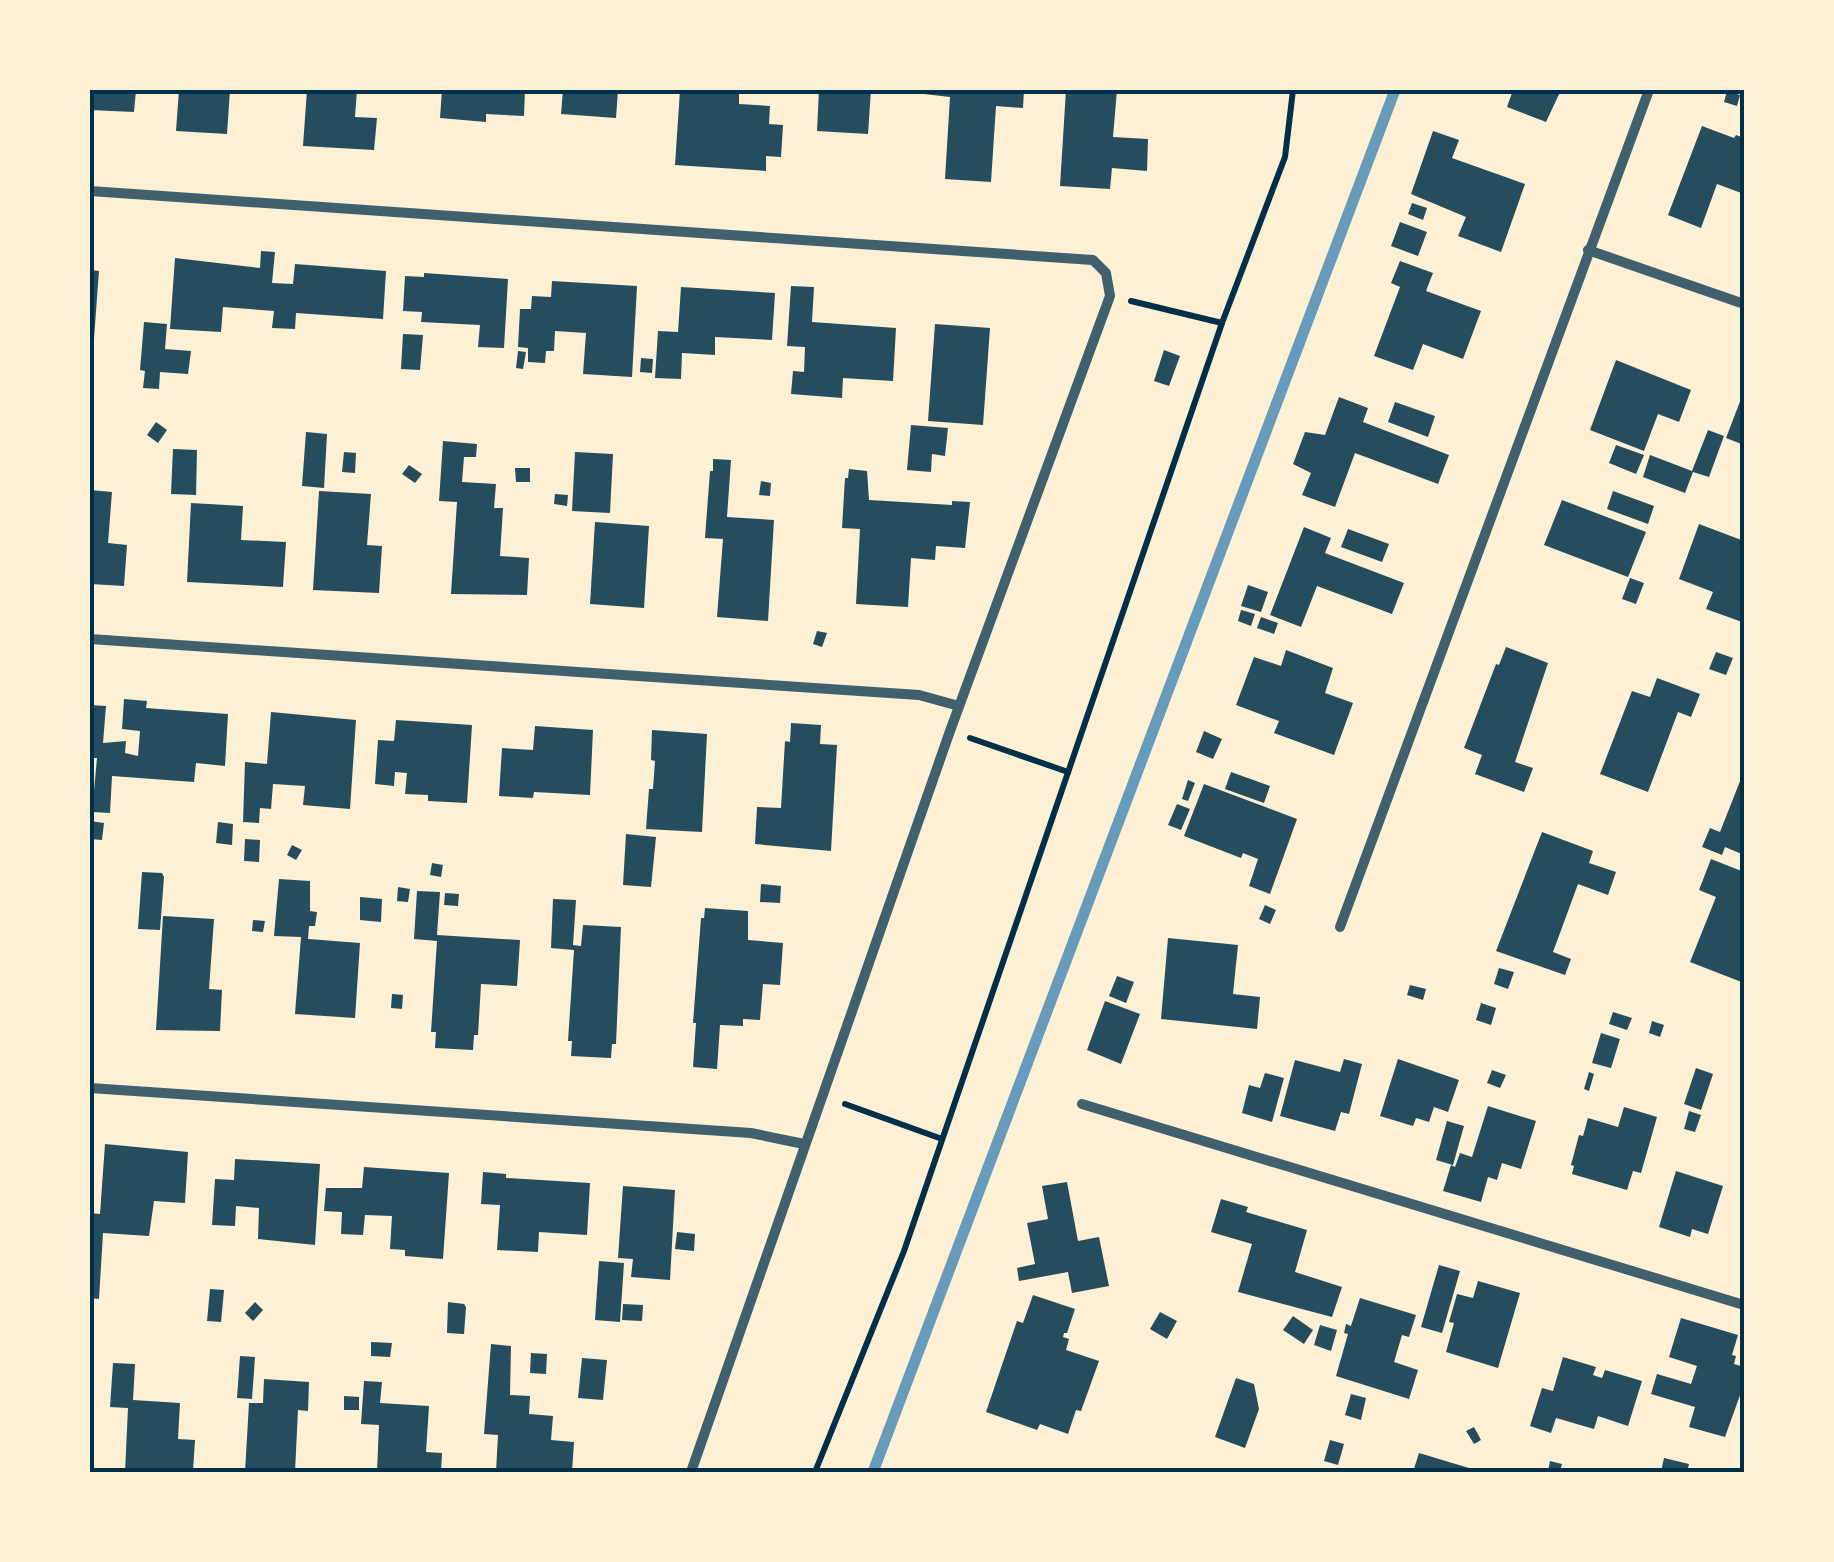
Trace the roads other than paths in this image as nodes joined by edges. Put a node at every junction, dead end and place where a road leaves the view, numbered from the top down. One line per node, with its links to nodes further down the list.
1 (1650, 90): 3 (street)
2 (90, 191): 6 (street)
3 (1588, 250): 4 (street); 7 (street)
4 (1744, 304)
5 (90, 639): 6 (street)
6 (959, 706): 10 (street)
7 (1340, 927)
8 (90, 1088): 10 (street)
9 (1082, 1104): 11 (street)
10 (804, 1144): 12 (street)
11 (1744, 1305)
12 (691, 1472)

